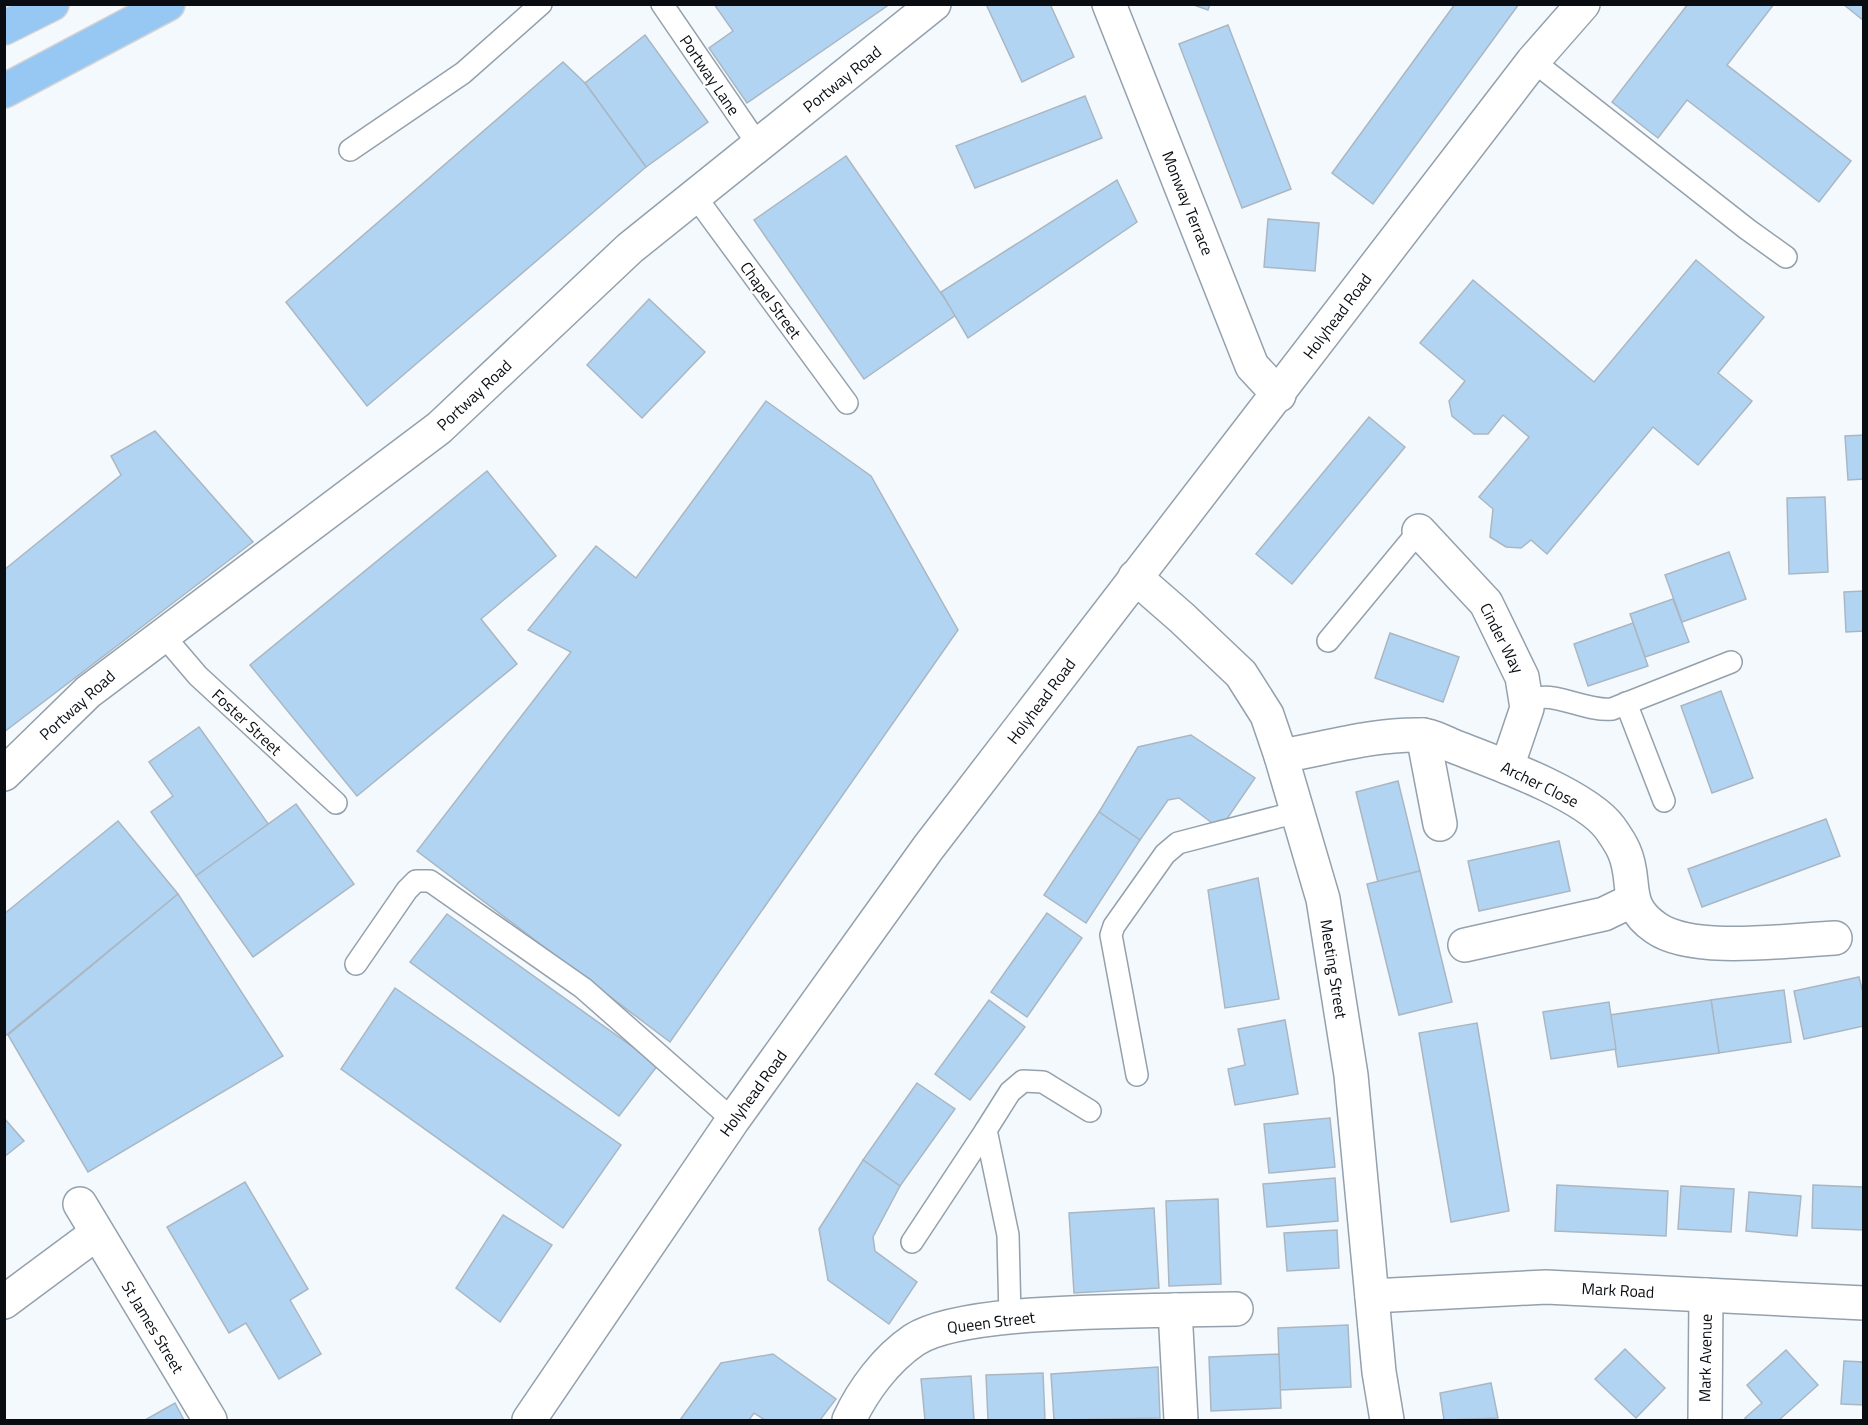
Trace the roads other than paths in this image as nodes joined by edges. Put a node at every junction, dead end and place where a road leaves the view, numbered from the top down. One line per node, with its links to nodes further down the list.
1 (168, 4): 10 (highway)
2 (541, 4): 12 (lane)
3 (662, 4): 11 (lane, Portway Lane)
4 (934, 4): 11 (street, Portway Road)
5 (1109, 4): 15 (street, Monway Terrace)
6 (1583, 4): 9 (street, Holyhead Road)
7 (50, 5): 8 (highway)
8 (4, 28)
9 (1533, 60): 14 (lane); 15 (street, Holyhead Road)
10 (4, 91)
11 (759, 146): 13 (street, Portway Road)
12 (350, 150)
13 (695, 196): 16 (lane, Chapel Street); 19 (street, Portway Road)
14 (1786, 257)
15 (1279, 395): 18 (street, Holyhead Road)
16 (847, 403)
17 (1419, 531): 20 (lane); 23 (street, Cinder Way)
18 (1135, 577): 25 (street, Meeting Street); 38 (street, Holyhead Road)
19 (163, 635): 27 (street, Portway Road); 29 (lane, Foster Street)
20 (1328, 640)
21 (1731, 662): 22 (lane)
22 (1626, 703): 23 (lane); 28 (lane)
23 (1527, 708): 26 (street, Cinder Way)
24 (1423, 735): 25 (street, Archer Close); 26 (street, Archer Close); 31 (street)
25 (1281, 756): 30 (street, Meeting Street)
26 (1507, 767): 32 (street, Archer Close)
27 (4, 774)
28 (1664, 801)
29 (336, 803)
30 (1297, 812): 36 (lane); 44 (street, Meeting Street)
31 (1440, 824)
32 (1633, 900): 33 (street, Archer Close); 34 (street)
33 (1835, 938)
34 (1465, 945)
35 (356, 964): 38 (lane)
36 (1137, 1075)
37 (1090, 1111): 39 (lane)
38 (733, 1120): 51 (street, Holyhead Road)
39 (986, 1130): 42 (lane); 49 (lane)
40 (80, 1204): 41 (street, St James Street)
41 (97, 1233): 45 (street); 50 (street, St James Street)
42 (912, 1242)
43 (1706, 1295): 44 (street, Mark Road); 46 (street, Mark Road); 55 (street, Mark Avenue)
44 (1372, 1296): 54 (street, Meeting Street)
45 (4, 1302)
46 (1863, 1303)
47 (1236, 1309): 48 (street, Queen Street)
48 (1175, 1310): 49 (street, Queen Street); 53 (street)
49 (1010, 1317): 52 (street, Queen Street)
50 (210, 1420)
51 (528, 1420)
52 (849, 1420)
53 (1181, 1420)
54 (1387, 1420)
55 (1705, 1420)

